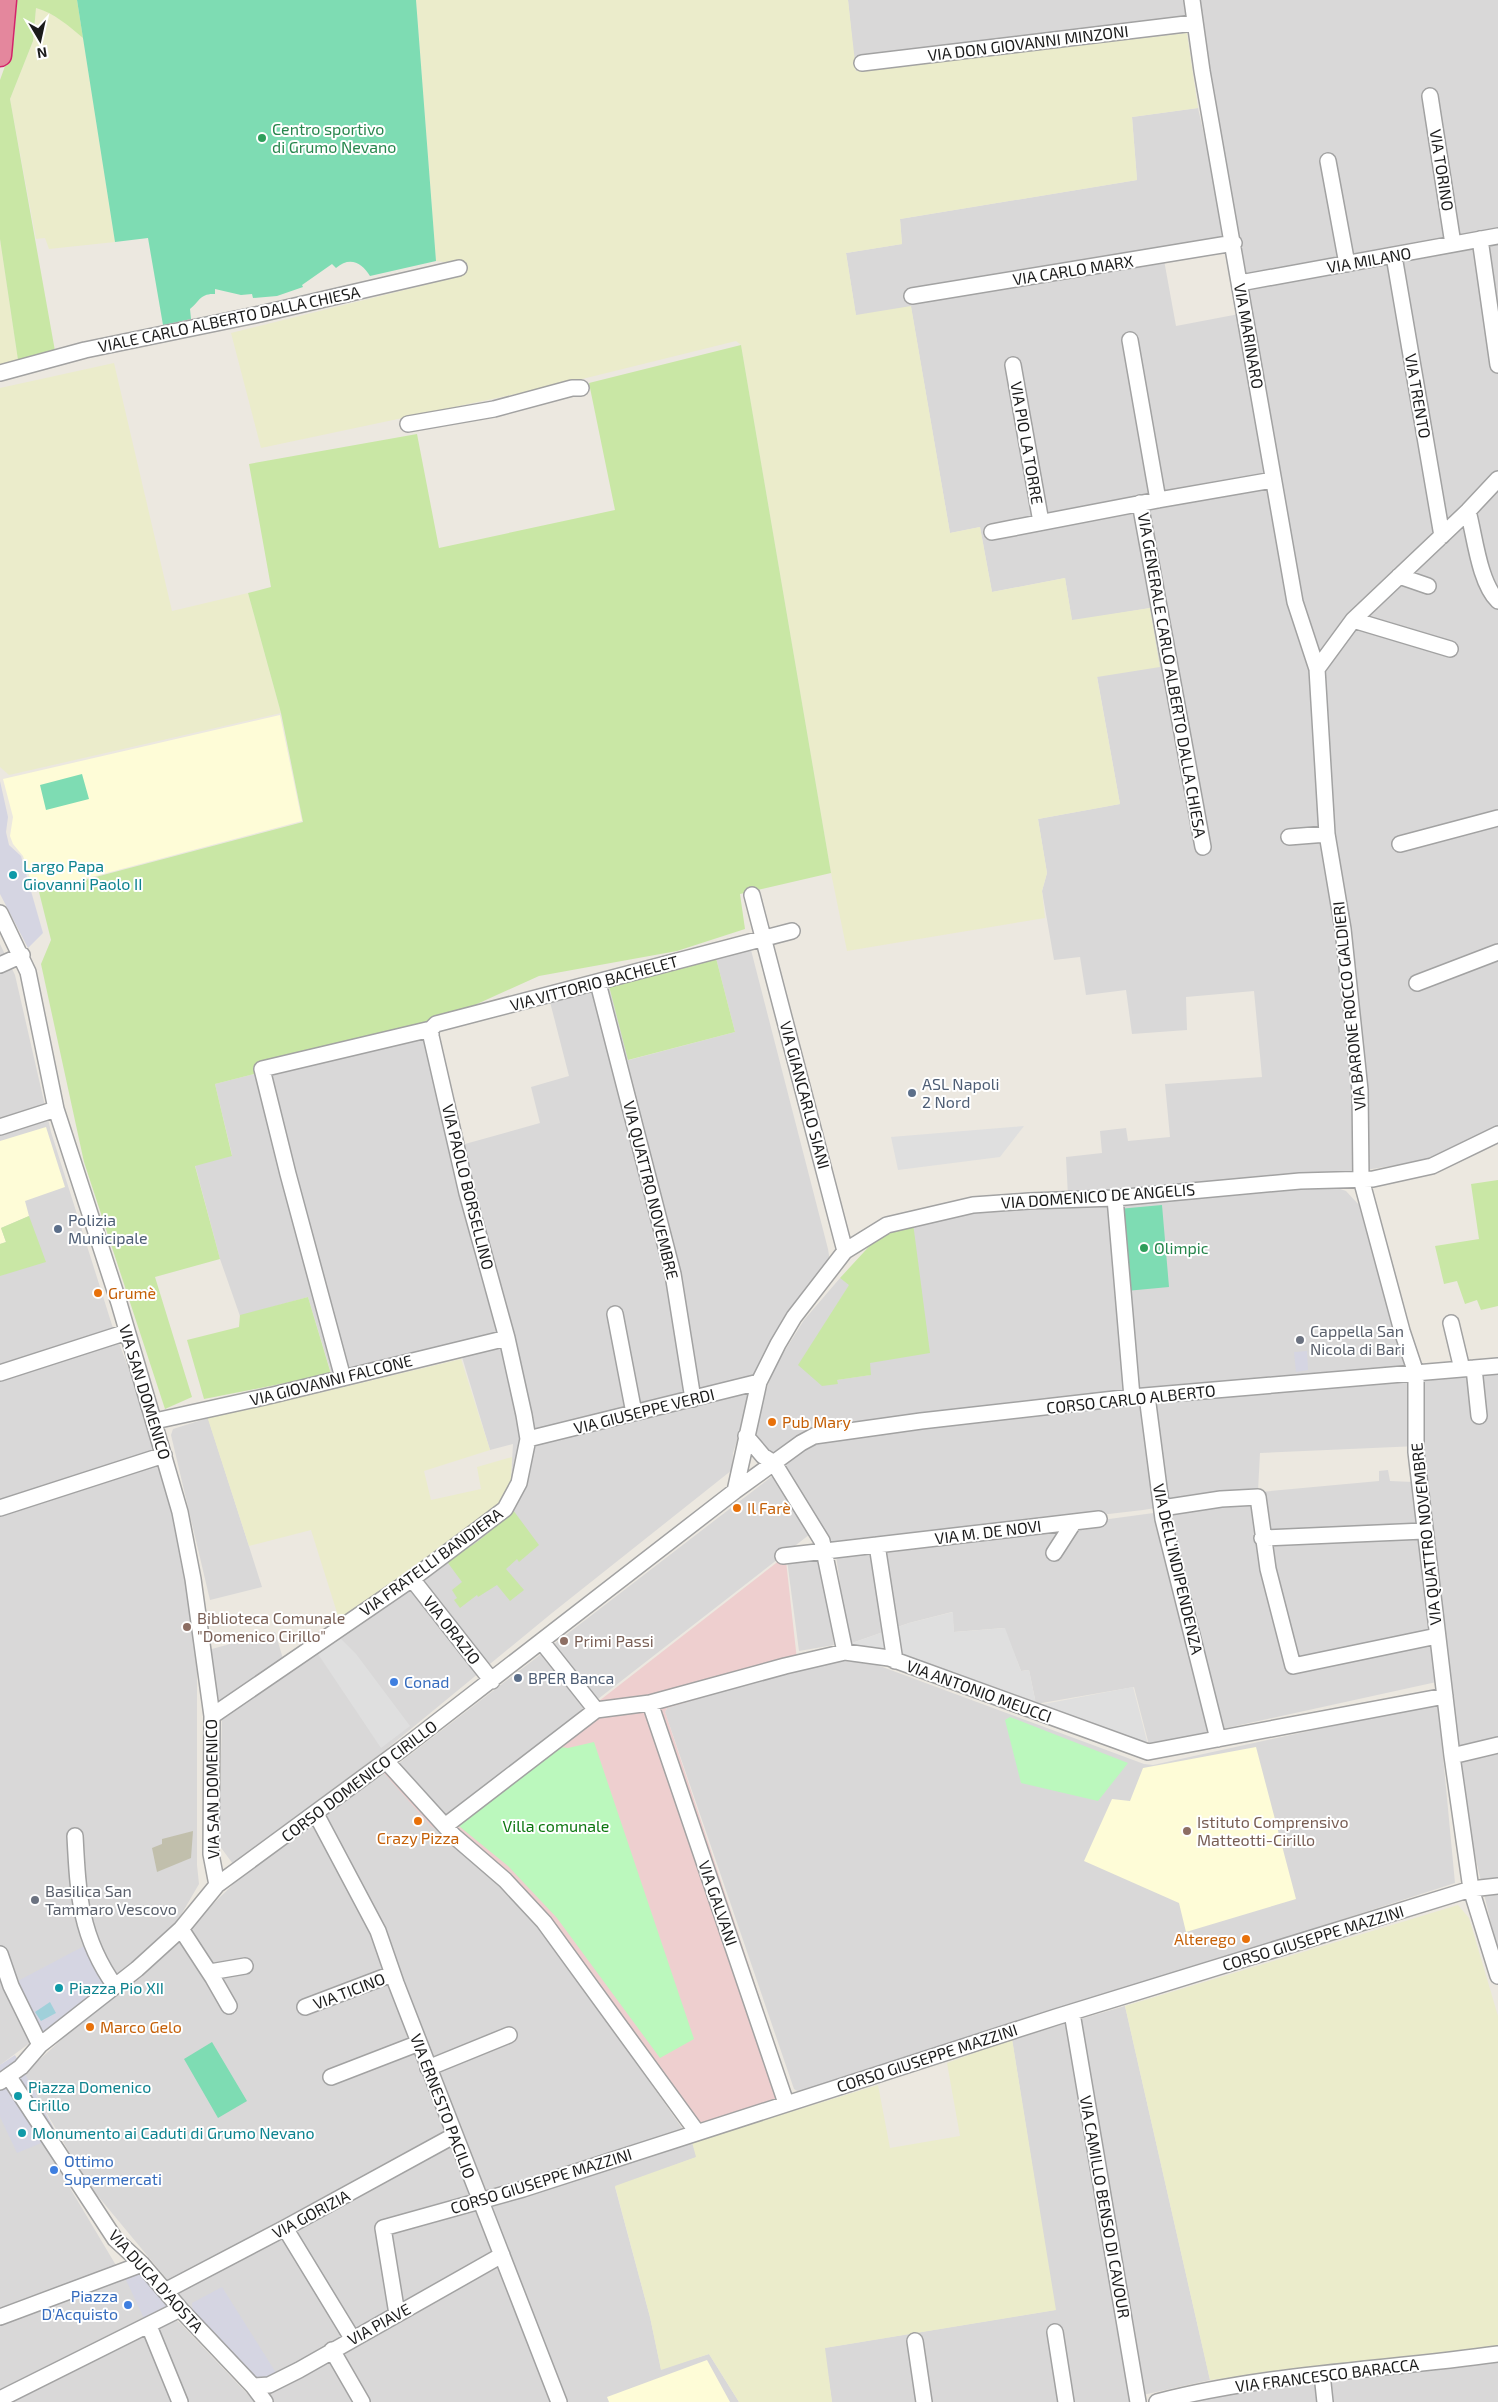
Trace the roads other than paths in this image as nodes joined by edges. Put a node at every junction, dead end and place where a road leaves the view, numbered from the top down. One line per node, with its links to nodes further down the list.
1 (5, 0): 4 (highway)
2 (1192, 0): 3 (street, VIA MARINARO)
3 (1194, 23): 5 (street, VIA DON GIOVANNI MINZONI); 10 (street, VIA MARINARO)
4 (0, 55)
5 (862, 63)
6 (1430, 96): 11 (street, VIA TORINO)
7 (1328, 161): 13 (street)
8 (1498, 236): 9 (street, VIA MILANO)
9 (1480, 239): 11 (street, VIA MILANO); 19 (street)
10 (1234, 243): 15 (street, VIA MARINARO); 16 (street, VIA CARLO MARX)
11 (1453, 244): 12 (street, VIA MILANO)
12 (1394, 256): 13 (street, VIA MILANO); 30 (street, VIA TRENTO)
13 (1347, 264): 15 (street, VIA MILANO)
14 (459, 268): 20 (street, VIALE CARLO ALBERTO DALLA CHIESA)
15 (1240, 283): 24 (street, VIA MARINARO)
16 (912, 296)
17 (1130, 340): 25 (street)
18 (1013, 365): 28 (street, VIA PIO LA TORRE)
19 (1498, 365)
20 (0, 373)
21 (581, 388): 22 (street)
22 (408, 424)
23 (1498, 479): 27 (street)
24 (1273, 480): 25 (street); 36 (street, VIA MARINARO)
25 (1158, 500): 26 (street)
26 (1140, 503): 28 (street); 41 (street, VIA GENERALE CARLO ALBERTO DALLA CHIESA)
27 (1468, 511): 30 (street); 33 (street)
28 (1040, 522): 29 (street)
29 (992, 532)
30 (1442, 536): 31 (street)
31 (1399, 576): 32 (street); 34 (street)
32 (1428, 586)
33 (1498, 601)
34 (1353, 620): 35 (street); 36 (street)
35 (1450, 648)
36 (1317, 670): 38 (street, VIA BARONE ROCCO GALDIERI)
37 (1498, 818): 40 (street)
38 (1327, 834): 39 (street); 55 (street, VIA BARONE ROCCO GALDIERI)
39 (1289, 837)
40 (1400, 844)
41 (1203, 847)
42 (752, 895): 45 (street, VIA GIANCARLO SIANI)
43 (0, 913): 47 (street, VIA SAN DOMENICO)
44 (792, 932): 45 (street, VIA VITTORIO BACHELET)
45 (764, 939): 49 (street, VIA VITTORIO BACHELET); 57 (street, VIA GIANCARLO SIANI)
46 (1498, 952): 50 (street)
47 (22, 955): 48 (street); 52 (street, VIA SAN DOMENICO)
48 (0, 965)
49 (598, 982): 51 (street, VIA VITTORIO BACHELET); 69 (street, VIA QUATTRO NOVEMBRE)
50 (1417, 983)
51 (431, 1032): 61 (street, VIA PAOLO BORSELLINO); 66 (street, VIA VITTORIO BACHELET)
52 (52, 1111): 53 (street); 60 (street, VIA SAN DOMENICO)
53 (0, 1127)
54 (1498, 1134): 55 (street, VIA DOMENICO DE ANGELIS)
55 (1361, 1179): 56 (street, VIA DOMENICO DE ANGELIS); 65 (street, VIA BARONE ROCCO GALDIERI)
56 (1115, 1198): 57 (street, VIA DOMENICO DE ANGELIS); 68 (street, VIA DELL'INDIPENDENZA)
57 (845, 1251): 67 (street)
58 (615, 1314): 70 (street)
59 (1451, 1323): 63 (street)
60 (127, 1332): 64 (street); 72 (street, VIA SAN DOMENICO)
61 (507, 1338): 66 (street, VIA GIOVANNI FALCONE); 74 (street, VIA FRATELLI BANDIERA)
62 (1498, 1366): 63 (street, CORSO CARLO ALBERTO)
63 (1468, 1369): 65 (street, CORSO CARLO ALBERTO); 71 (street)
64 (0, 1373)
65 (1416, 1373): 68 (street, CORSO CARLO ALBERTO); 82 (street, VIA QUATTRO NOVEMBRE)
66 (343, 1378): 72 (street, VIA GIOVANNI FALCONE)
67 (759, 1382): 69 (street, VIA GIUSEPPE VERDI); 73 (street)
68 (1140, 1397): 76 (street, CORSO CARLO ALBERTO); 79 (street, VIA DELL'INDIPENDENZA)
69 (693, 1399): 70 (street, VIA GIUSEPPE VERDI)
70 (634, 1413): 74 (street, VIA GIUSEPPE VERDI)
71 (1479, 1416)
72 (155, 1421): 75 (street, VIA SAN DOMENICO)
73 (746, 1436): 76 (street); 77 (street)
74 (528, 1439): 88 (street, VIA FRATELLI BANDIERA)
75 (164, 1455): 78 (street); 97 (street, VIA SAN DOMENICO)
76 (774, 1463): 77 (street, CORSO CARLO ALBERTO); 85 (street)
77 (734, 1492): 90 (street, CORSO DOMENICO CIRILLO)
78 (0, 1508)
79 (1162, 1508): 83 (street); 98 (street, VIA DELL'INDIPENDENZA)
80 (1099, 1520): 81 (street, VIA M. DE NOVI)
81 (1074, 1522): 84 (street, VIA M. DE NOVI); 86 (street)
82 (1424, 1531): 83 (street); 89 (street, VIA QUATTRO NOVEMBRE)
83 (1262, 1538): 89 (street)
84 (877, 1545): 85 (street, VIA M. DE NOVI); 92 (street)
85 (824, 1551): 87 (street); 91 (street)
86 (1054, 1553)
87 (783, 1556)
88 (412, 1578): 93 (street, VIA ORAZIO); 97 (street, VIA FRATELLI BANDIERA)
89 (1437, 1636): 94 (street, VIA QUATTRO NOVEMBRE)
90 (542, 1642): 93 (street, CORSO DOMENICO CIRILLO); 96 (street)
91 (846, 1652): 92 (street, VIA ANTONIO MEUCCI); 95 (street, VIA ANTONIO MEUCCI)
92 (895, 1661): 98 (street, VIA ANTONIO MEUCCI)
93 (492, 1681): 101 (street, CORSO DOMENICO CIRILLO)
94 (1445, 1696): 98 (street, VIA ANTONIO MEUCCI); 100 (street, VIA QUATTRO NOVEMBRE)
95 (650, 1703): 96 (street, VIA ANTONIO MEUCCI); 124 (street, VIA GALVANI)
96 (596, 1710): 103 (street)
97 (212, 1716): 105 (street, VIA SAN DOMENICO)
98 (1218, 1739)
99 (1498, 1744): 100 (street)
100 (1452, 1756): 107 (street, VIA QUATTRO NOVEMBRE)
101 (386, 1761): 102 (street, CORSO DOMENICO CIRILLO); 103 (street)
102 (316, 1814): 105 (street, CORSO DOMENICO CIRILLO); 112 (street, VIA ERNESTO PACILIO)
103 (445, 1826): 125 (street)
104 (75, 1836): 114 (street)
105 (217, 1885): 108 (street, CORSO DOMENICO CIRILLO)
106 (1498, 1886): 107 (street, CORSO GIUSEPPE MAZZINI)
107 (1471, 1890): 113 (street, VIA QUATTRO NOVEMBRE); 117 (street, CORSO GIUSEPPE MAZZINI)
108 (181, 1929): 111 (street); 114 (street, CORSO DOMENICO CIRILLO)
109 (0, 1954): 120 (street)
110 (245, 1966): 111 (street)
111 (210, 1972): 115 (street)
112 (392, 1974): 116 (street, VIA TICINO); 119 (street, VIA ERNESTO PACILIO)
113 (1498, 1976)
114 (115, 1986): 120 (street, CORSO DOMENICO CIRILLO)
115 (229, 2006)
116 (306, 2008)
117 (1072, 2012): 124 (street, CORSO GIUSEPPE MAZZINI); 150 (street, VIA CAMILLO BENSO DI CAVOUR)
118 (509, 2035): 121 (street)
119 (419, 2043): 121 (street, VIA ERNESTO PACILIO); 123 (street)
120 (40, 2045): 122 (street, CORSO DOMENICO CIRILLO)
121 (428, 2068): 126 (street, VIA ERNESTO PACILIO)
122 (10, 2076): 130 (street, VIA DUCA D'AOSTA)
123 (331, 2077)
124 (786, 2103): 125 (street, CORSO GIUSEPPE MAZZINI)
125 (696, 2132): 127 (street, CORSO GIUSEPPE MAZZINI)
126 (455, 2135): 127 (street, VIA ERNESTO PACILIO); 128 (street, VIA GORIZIA)
127 (479, 2200): 129 (street, VIA ERNESTO PACILIO); 133 (street, CORSO GIUSEPPE MAZZINI)
128 (285, 2228): 131 (street, VIA GORIZIA); 137 (street)
129 (502, 2255): 133 (street, VIA PIAVE); 147 (street, VIA ERNESTO PACILIO)
130 (142, 2264): 131 (street, VIA DUCA D'AOSTA); 134 (street)
131 (165, 2291): 132 (street, VIA DUCA D'AOSTA)
132 (180, 2310): 135 (street); 142 (street, VIA DUCA D'AOSTA)
133 (397, 2314): 137 (street, VIA PIAVE)
134 (0, 2317)
135 (149, 2326): 143 (street); 144 (street)
136 (1055, 2332): 149 (street)
137 (352, 2338): 139 (street, VIA PIAVE)
138 (915, 2341): 148 (street)
139 (332, 2350): 142 (street, VIA PIAVE); 146 (street)
140 (1498, 2354): 141 (street, VIA FRANCESCO BARACCA)
141 (1322, 2374): 151 (street, VIA FRANCESCO BARACCA); 152 (street)
142 (253, 2386): 145 (street, VIA DUCA D'AOSTA)
143 (0, 2400)
144 (180, 2402)
145 (265, 2402)
146 (362, 2402)
147 (559, 2402)
148 (924, 2402)
149 (1066, 2402)
150 (1138, 2402)
151 (1158, 2402)
152 (1325, 2402)

